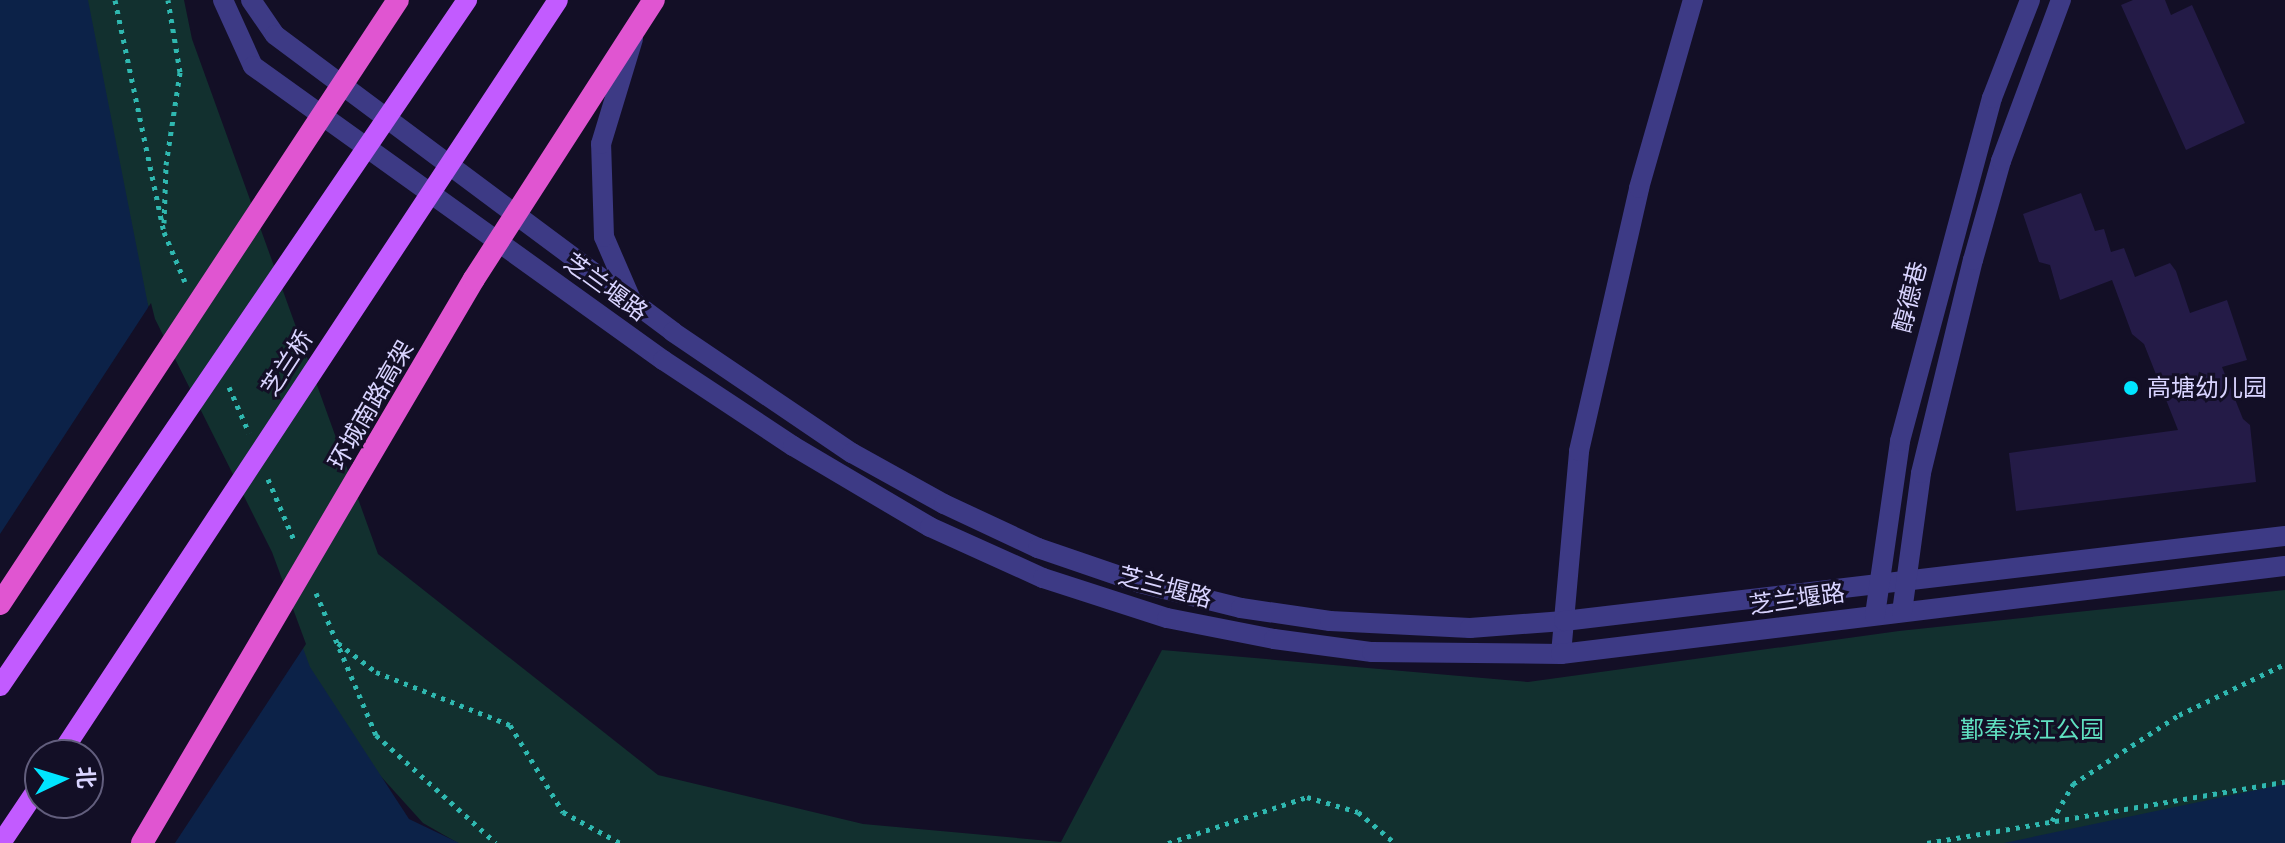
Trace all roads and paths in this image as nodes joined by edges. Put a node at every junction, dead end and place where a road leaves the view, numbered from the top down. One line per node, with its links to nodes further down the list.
1 (115, 0): 2 (path)
2 (168, 0)
3 (223, 0): 22 (street, 芝兰堰路)
4 (251, 0): 13 (street, 芝兰堰路)
5 (398, 0): 18 (highway)
6 (467, 0): 24 (main road)
7 (558, 0): 25 (main road, 芝兰桥)
8 (645, 0): 13 (street)
9 (654, 0): 30 (highway, 环城南路高架)
10 (1693, 0): 21 (street)
11 (2030, 0): 17 (street, 醇德巷)
12 (2061, 0): 16 (street)
13 (631, 301): 21 (street, 芝兰堰路)
14 (2285, 536): 16 (street, 芝兰堰路)
15 (2285, 566): 19 (street, 芝兰堰路)
16 (1906, 581): 17 (street, 芝兰堰路); 19 (street)
17 (1880, 584): 20 (street, 醇德巷); 21 (street, 芝兰堰路)
18 (0, 604)
19 (1902, 612): 20 (street, 芝兰堰路)
20 (1875, 615): 22 (street, 芝兰堰路)
21 (1564, 621): 22 (street)
22 (1561, 654)
23 (2285, 664): 28 (path)
24 (0, 686)
25 (71, 739)
26 (2285, 782): 28 (path)
27 (24, 809): 29 (main road)
28 (2052, 821): 35 (path)
29 (1, 843)
30 (142, 843)
31 (496, 843): 32 (path)
32 (620, 843)
33 (1168, 843): 34 (path)
34 (1395, 843)
35 (1927, 843)

